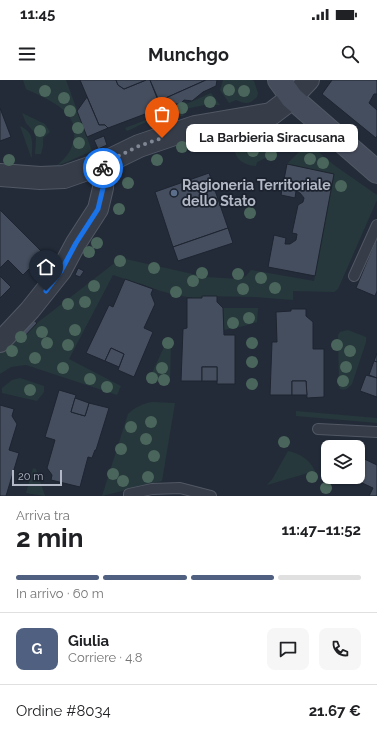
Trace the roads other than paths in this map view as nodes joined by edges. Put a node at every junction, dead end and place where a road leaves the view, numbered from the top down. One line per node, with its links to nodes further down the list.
1 (279, 80): 3 (main road)
2 (309, 80): 3 (street)
3 (292, 98): 4 (street); 5 (main road)
4 (104, 163): 6 (street); 9 (street)
5 (377, 172)
6 (0, 174)
7 (377, 225): 8 (lane)
8 (354, 276)
9 (0, 342)
10 (318, 429): 11 (lane)
11 (377, 432)
12 (129, 496): 13 (lane)
13 (211, 496)

